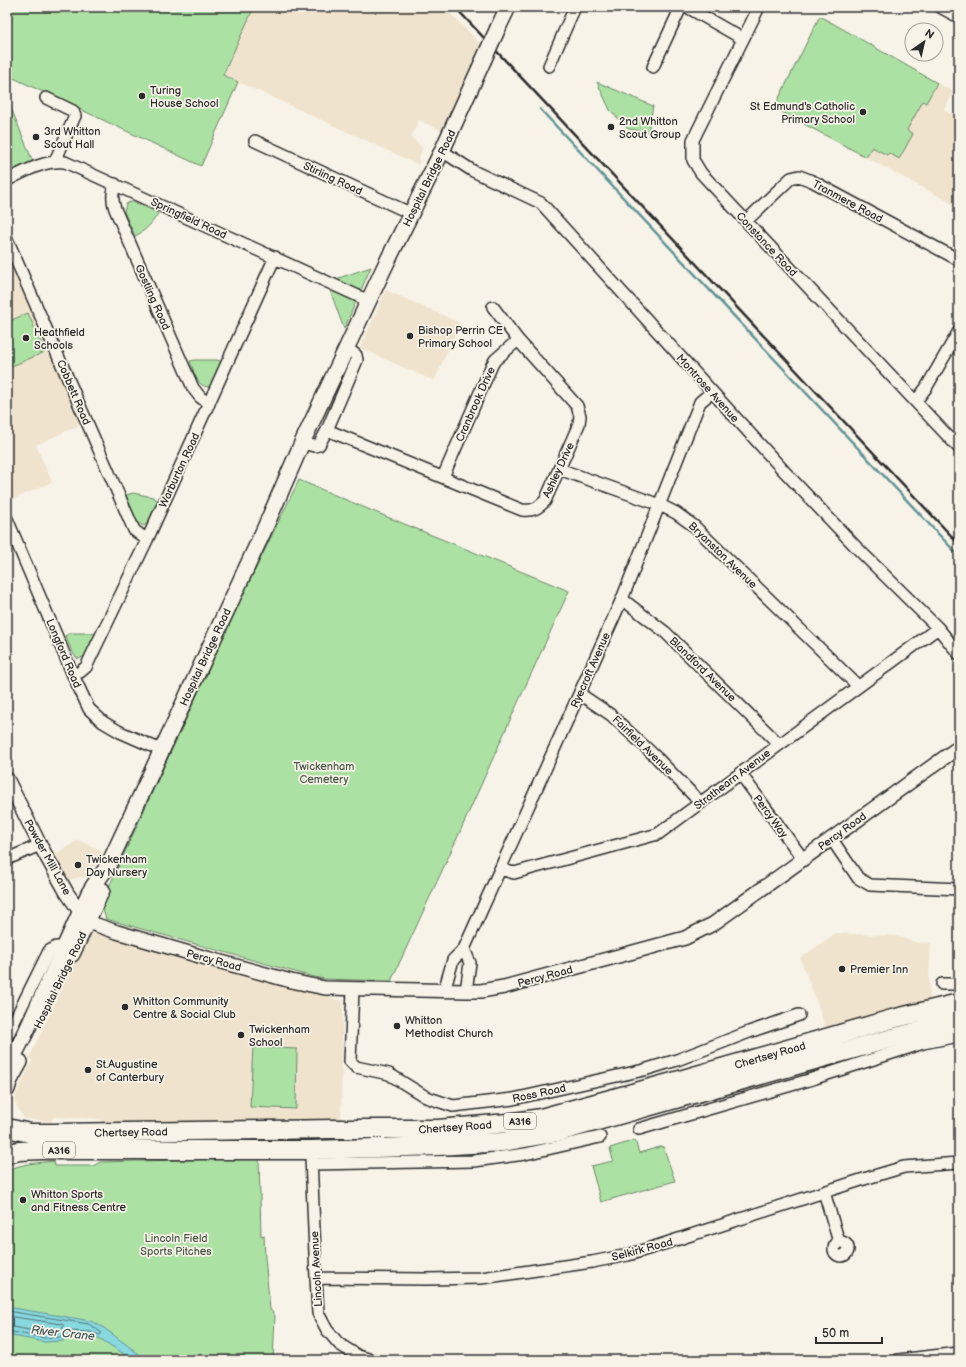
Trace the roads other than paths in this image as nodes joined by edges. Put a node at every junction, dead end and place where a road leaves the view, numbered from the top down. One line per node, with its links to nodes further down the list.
1 (508, 7): 13 (main road, Hospital Bridge Road, bridge)
2 (575, 7): 9 (street)
3 (681, 7): 10 (street)
4 (687, 7): 8 (street)
5 (759, 7): 8 (street, Constance Road)
6 (942, 7): 7 (street)
7 (959, 16)
8 (743, 39): 18 (street, Constance Road)
9 (549, 66)
10 (653, 67)
11 (46, 98): 14 (street)
12 (255, 141): 17 (street, Stirling Road)
13 (442, 151): 17 (main road, Hospital Bridge Road); 27 (street, Montrose Avenue)
14 (55, 161): 15 (street, Springfield Road); 16 (street, Springfield Road)
15 (7, 180)
16 (115, 184): 20 (street, Springfield Road); 29 (street, Gostling Road)
17 (412, 214): 22 (main road, Hospital Bridge Road)
18 (746, 221): 21 (street, Tranmere Road); 28 (street, Constance Road)
19 (7, 239): 37 (street, Cobbett Road)
20 (275, 257): 22 (street, Springfield Road); 29 (street, Warburton Road)
21 (959, 260)
22 (369, 301): 26 (main road, Hospital Bridge Road)
23 (492, 307): 25 (street, Ashley Drive)
24 (959, 331): 28 (street)
25 (518, 340): 33 (street, Ashley Drive); 34 (street, Cranbrook Drive)
26 (347, 348): 30 (street); 31 (main road, Hospital Bridge Road)
27 (712, 392): 35 (street, Ryecroft Avenue); 39 (street, Montrose Avenue)
28 (916, 401): 32 (street, Constance Road)
29 (209, 404): 37 (street, Warburton Road)
30 (327, 430): 31 (street); 34 (street, Ashley Drive)
31 (302, 443): 46 (main road, Hospital Bridge Road)
32 (959, 448)
33 (559, 469): 34 (street, Ashley Drive); 35 (street, Bryanston Avenue)
34 (443, 477)
35 (660, 505): 38 (street, Ryecroft Avenue); 42 (street, Bryanston Avenue)
36 (7, 519): 41 (street, Longford Road)
37 (147, 540): 41 (street, Warburton Road)
38 (622, 599): 43 (street, Ryecroft Avenue); 44 (street, Blandford Avenue)
39 (938, 628): 40 (street, Montrose Avenue); 42 (street, Strathearn Avenue)
40 (958, 655)
41 (73, 675): 46 (street, Longford Road)
42 (858, 686): 44 (street, Strathearn Avenue)
43 (580, 694): 49 (street, Fairfield Avenue); 54 (street, Ryecroft Avenue)
44 (779, 744): 47 (street, Strathearn Avenue)
45 (959, 747): 50 (street, Percy Road)
46 (161, 750): 56 (main road, Hospital Bridge Road)
47 (740, 773): 49 (street, Strathearn Avenue); 53 (street, Percy Way)
48 (7, 779): 51 (street, Powder Mill Lane)
49 (701, 803): 54 (street, Strathearn Avenue)
50 (831, 838): 53 (street, Percy Road); 55 (street)
51 (40, 844): 52 (street); 56 (street, Powder Mill Lane)
52 (7, 859)
53 (803, 859): 63 (street, Percy Road)
54 (500, 869): 58 (street, Ryecroft Avenue)
55 (959, 888)
56 (84, 917): 57 (main road, Hospital Bridge Road); 61 (street, Percy Road); 69 (main road, Hospital Bridge Road)
57 (64, 947): 67 (street, Hospital Bridge Road); 69 (main road, Hospital Bridge Road)
58 (464, 949): 62 (street, Ryecroft Avenue); 63 (street)
59 (942, 984): 60 (street)
60 (959, 984)
61 (353, 990): 62 (street, Percy Road); 65 (street, Ross Road)
62 (444, 991): 63 (street, Percy Road)
63 (466, 991)
64 (959, 1003): 71 (highway, Chertsey Road / A316)
65 (799, 1015)
66 (959, 1021): 75 (highway, Chertsey Road / A316)
67 (7, 1036)
68 (959, 1036): 72 (street)
69 (12, 1059): 70 (main road, Hospital Bridge Road)
70 (7, 1089)
71 (7, 1128)
72 (639, 1129)
73 (600, 1137): 75 (street, Chertsey Road)
74 (7, 1154): 75 (highway, Chertsey Road / A316)
75 (311, 1157): 79 (street, Lincoln Avenue)
76 (959, 1163): 77 (street, Selkirk Road)
77 (824, 1192): 78 (street); 79 (street, Selkirk Road)
78 (839, 1242)
79 (316, 1278): 81 (street, Lincoln Avenue)
80 (959, 1353): 82 (street)
81 (372, 1360)
82 (898, 1360)

